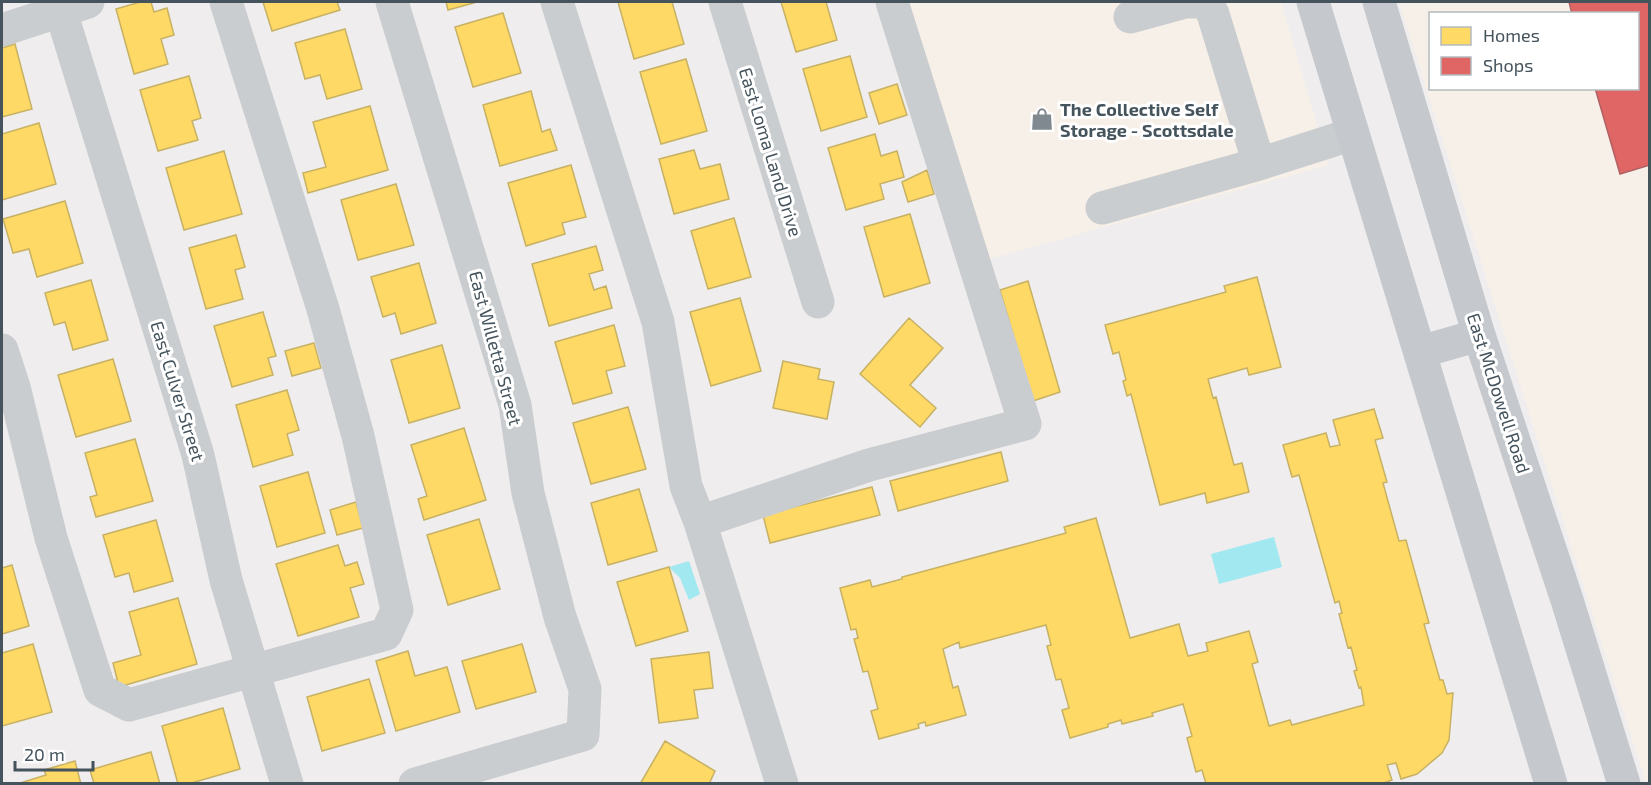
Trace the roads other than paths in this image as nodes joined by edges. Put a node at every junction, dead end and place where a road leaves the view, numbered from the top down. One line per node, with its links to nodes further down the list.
1 (226, 2): 19 (street)
2 (392, 2): 21 (street, East Willetta Street)
3 (557, 2): 18 (street)
4 (725, 2): 14 (street, East Loma Land Drive)
5 (892, 2): 18 (street)
6 (1313, 2): 11 (main road)
7 (1379, 2): 15 (main road, East McDowell Road)
8 (69, 4): 10 (street); 19 (street, East Culver Street)
9 (1130, 17): 12 (street)
10 (2, 30)
11 (1353, 134): 12 (street); 17 (main road)
12 (1259, 164): 13 (street)
13 (1102, 208)
14 (818, 302)
15 (1479, 335): 17 (main road); 24 (main road, East McDowell Road)
16 (2, 350): 19 (street)
17 (1420, 352): 23 (main road)
18 (700, 522): 22 (street)
19 (254, 672): 20 (street, East Culver Street)
20 (287, 783)
21 (415, 783)
22 (782, 783)
23 (1551, 783)
24 (1624, 783)

